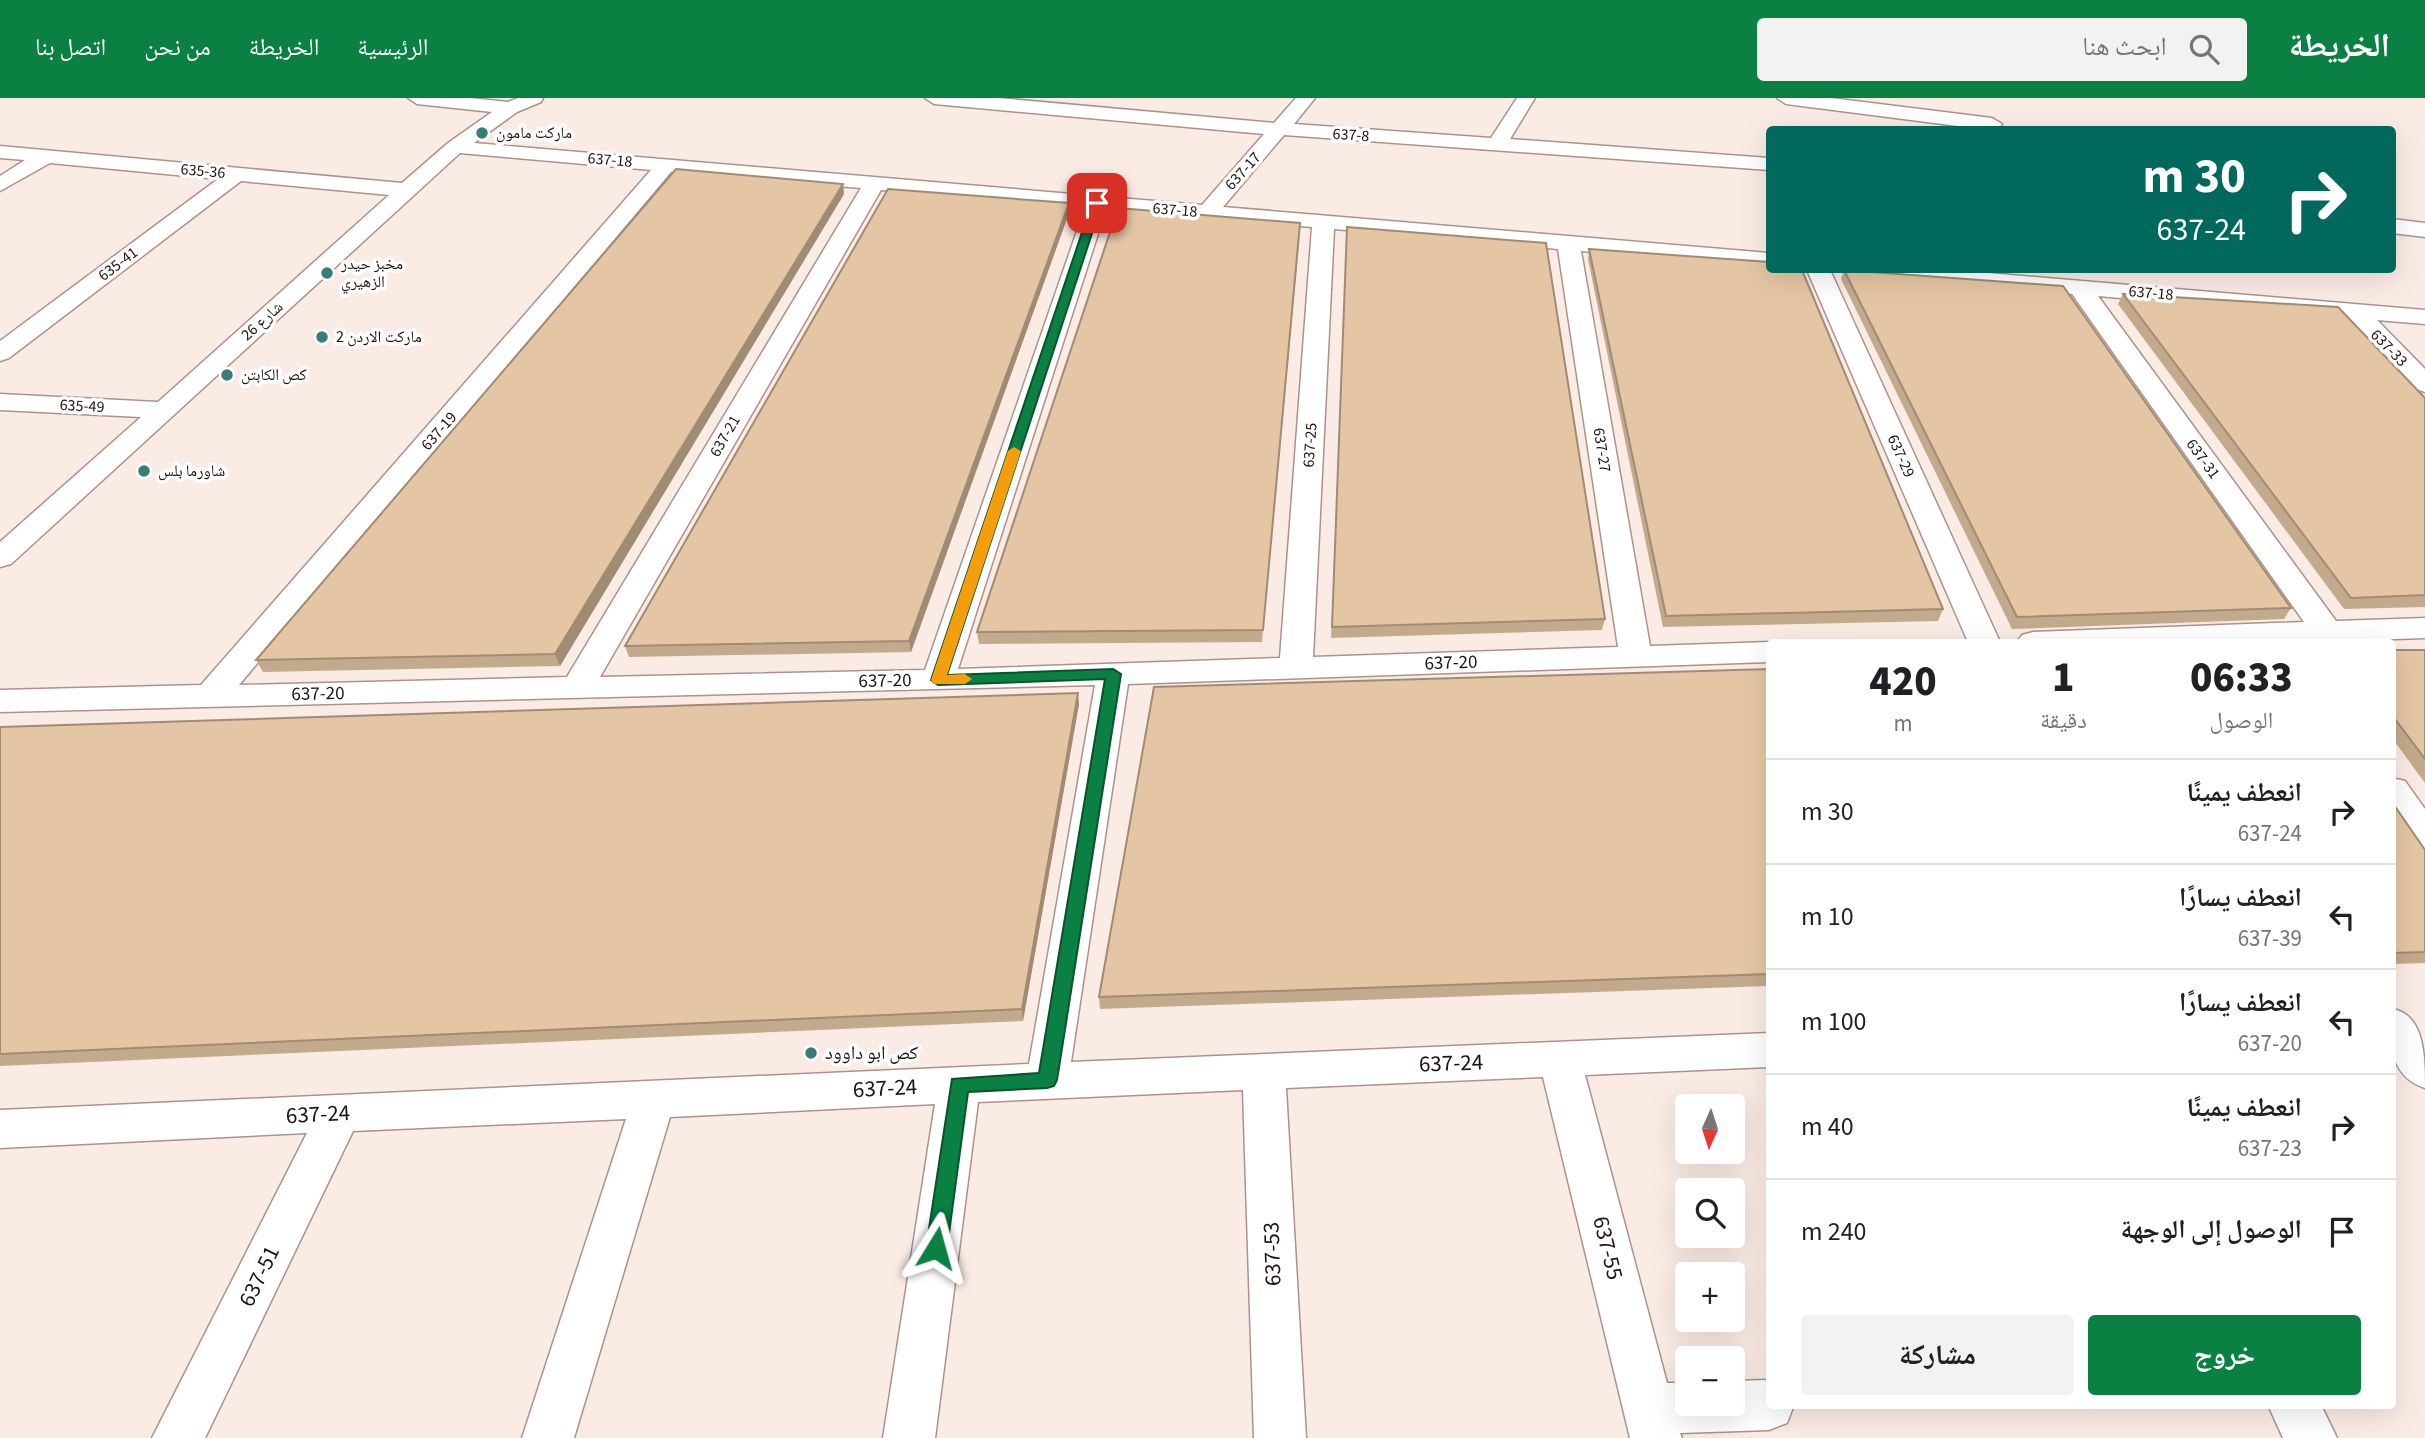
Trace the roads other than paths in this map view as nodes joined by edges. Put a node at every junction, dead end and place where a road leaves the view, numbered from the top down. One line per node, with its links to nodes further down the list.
1 (417, 98): 8 (street)
2 (534, 98): 8 (street, شارع 26)
3 (934, 98): 11 (street, 637-8)
4 (1306, 98): 11 (street, 637-17)
5 (1526, 98): 12 (street)
6 (1786, 98): 9 (street)
7 (1990, 98): 10 (street)
8 (510, 108): 13 (street, شارع 26)
9 (1985, 126)
10 (1992, 126)
11 (1279, 129): 12 (street, 637-8); 23 (street, 637-17)
12 (1496, 146): 17 (street, 637-8)
13 (455, 147): 16 (street, 637-18); 21 (street, شارع 26)
14 (0, 152): 15 (street, 635-36)
15 (45, 157): 18 (street, 635-36); 20 (street)
16 (667, 164): 19 (street, 637-18); 50 (street, 637-19)
17 (1766, 164)
18 (237, 174): 21 (street, 635-36); 34 (street, 635-41)
19 (874, 184): 22 (street, 637-18); 49 (street, 637-21)
20 (0, 185)
21 (406, 190): 37 (street, شارع 26)
22 (1097, 203): 23 (street, 637-18); 48 (street)
23 (1206, 213): 24 (street, 637-18)
24 (1323, 223): 27 (street, 637-18); 46 (street, 637-25)
25 (2396, 226): 26 (street)
26 (2425, 230)
27 (1568, 243): 28 (street, 637-18); 45 (street, 637-27)
28 (1766, 260)
29 (1819, 273): 42 (street, 637-29)
30 (1912, 273): 31 (street, 637-18)
31 (2080, 287): 32 (street, 637-18); 40 (street, 637-31)
32 (2354, 311): 33 (street, 637-18); 35 (street, 637-33)
33 (2425, 317)
34 (0, 353)
35 (2425, 384)
36 (0, 402): 37 (street, 635-49)
37 (165, 410): 38 (street, شارع 26)
38 (0, 558)
39 (2425, 628): 40 (street)
40 (2327, 632): 41 (street)
41 (2284, 637): 43 (street)
42 (1983, 639)
43 (2184, 639)
44 (1766, 652): 45 (street, 637-20)
45 (1636, 657): 46 (street, 637-20)
46 (1296, 668): 47 (street, 637-20)
47 (1113, 674): 48 (street, 637-20); 59 (street)
48 (938, 680): 49 (street, 637-20)
49 (577, 688): 50 (street, 637-20)
50 (210, 697): 51 (street, 637-20)
51 (0, 701)
52 (2396, 796): 53 (street)
53 (2425, 836)
54 (2404, 1025): 57 (street)
55 (1766, 1050): 56 (street, 637-24)
56 (1559, 1058): 58 (street, 637-24); 66 (street, 637-55)
57 (2425, 1070)
58 (1264, 1071): 59 (street, 637-24); 70 (street, 637-53)
59 (1047, 1080): 60 (street, 637-24)
60 (959, 1084): 61 (street, 637-24); 69 (street)
61 (654, 1099): 62 (street, 637-24); 68 (street)
62 (340, 1114): 63 (street, 637-24); 67 (street, 637-51)
63 (3, 1133)
64 (1766, 1405): 66 (street)
65 (2295, 1409): 71 (street)
66 (1653, 1423)
67 (178, 1438)
68 (548, 1438)
69 (909, 1438)
70 (1280, 1438)
71 (2311, 1438)

